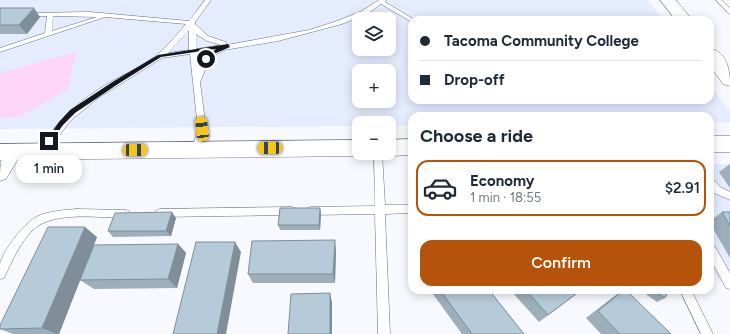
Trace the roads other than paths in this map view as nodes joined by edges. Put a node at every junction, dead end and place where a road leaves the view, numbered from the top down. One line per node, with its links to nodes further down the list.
1 (208, 0): 11 (lane)
2 (668, 0): 9 (main road)
3 (719, 0): 5 (lane)
4 (382, 1): 10 (lane); 13 (lane)
5 (730, 12)
6 (21, 14): 7 (lane)
7 (50, 14): 8 (lane); 12 (lane)
8 (107, 16): 11 (lane); 12 (lane)
9 (681, 16)
10 (408, 17)
11 (192, 23): 13 (lane); 15 (lane); 16 (lane)
12 (48, 34): 14 (lane)
13 (228, 46): 15 (lane); 19 (lane)
14 (0, 50)
15 (193, 51): 16 (lane); 19 (lane)
16 (160, 56): 26 (lane)
17 (714, 59): 18 (main road)
18 (730, 80)
19 (197, 84): 23 (lane)
20 (714, 144): 21 (main road)
21 (730, 144)
22 (408, 147): 25 (main road)
23 (196, 148): 24 (main road); 26 (main road)
24 (352, 148)
25 (396, 148)
26 (43, 151): 27 (main road)
27 (7, 152): 29 (street)
28 (378, 160): 33 (lane)
29 (0, 174)
30 (714, 187): 31 (lane)
31 (730, 196)
32 (408, 209): 33 (lane)
33 (380, 210): 34 (lane); 40 (lane)
34 (149, 213)
35 (133, 214): 37 (lane)
36 (714, 255): 38 (lane)
37 (0, 274)
38 (730, 284)
39 (687, 294): 41 (lane)
40 (384, 334)
41 (707, 334)

